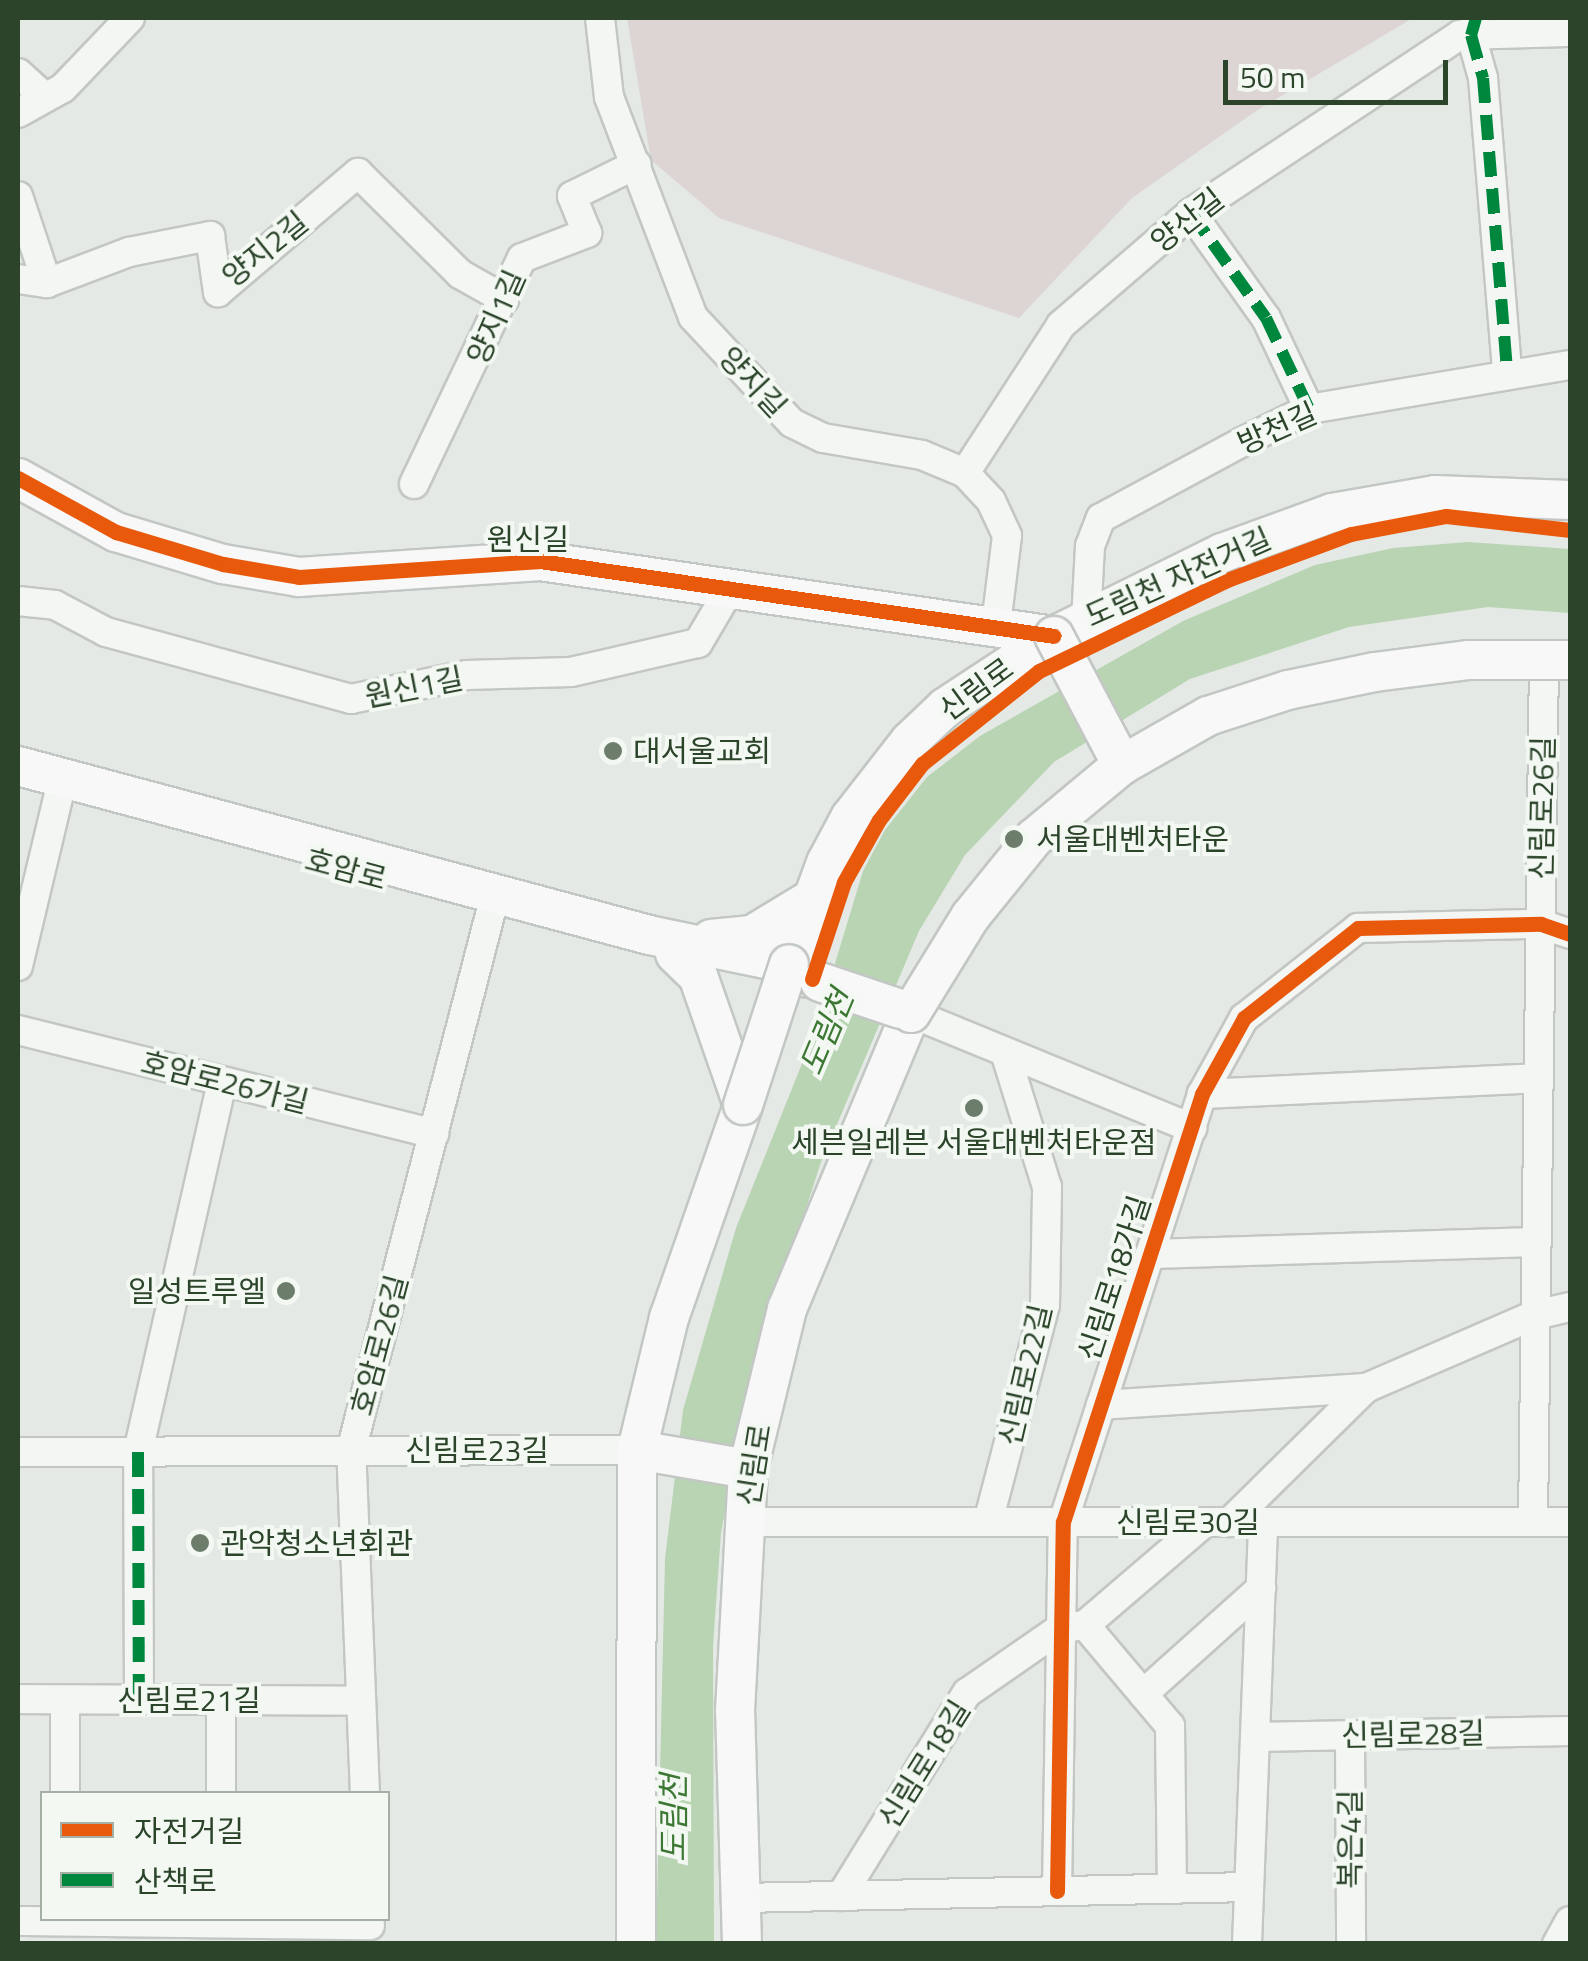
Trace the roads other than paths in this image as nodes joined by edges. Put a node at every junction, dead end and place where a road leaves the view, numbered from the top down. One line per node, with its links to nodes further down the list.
1 (130, 18): 6 (street)
2 (600, 18): 8 (street, 양지길)
3 (1473, 26): 4 (street, 양산길); 10 (street, 양산길); 15 (street)
4 (1570, 32)
5 (18, 73): 6 (street)
6 (45, 97): 7 (street)
7 (18, 113)
8 (637, 164): 13 (street, 양지1길); 17 (street, 양지길)
9 (18, 196): 12 (street)
10 (1191, 213): 16 (street); 17 (street, 양산길)
11 (18, 279): 12 (street, 양지2길)
12 (48, 283): 13 (street, 양지2길)
13 (504, 299): 19 (street, 양지1길)
14 (1570, 365): 15 (street, 방천길)
15 (1507, 372): 16 (street, 방천길)
16 (1308, 409): 24 (street, 방천길)
17 (965, 473): 23 (street, 양지길)
18 (18, 478): 21 (main road, 원신길)
19 (414, 484)
20 (1570, 500): 24 (main road, 신림로)
21 (731, 587): 22 (street, 원신1길); 23 (main road, 원신길)
22 (18, 601)
23 (996, 624): 24 (main road, 원신길)
24 (1070, 628): 26 (main road, bridge); 30 (main road, 신림로)
25 (1557, 659): 26 (main road, 신림로, bridge); 32 (street, 신림로26길)
26 (1122, 764): 37 (main road, 신림로, bridge)
27 (18, 766): 34 (main road)
28 (18, 784): 29 (main road, 호암로)
29 (59, 794): 31 (main road, 호암로); 35 (street)
30 (814, 898): 34 (main road); 36 (main road, 신림로)
31 (492, 907): 34 (main road, 호암로); 45 (street, 호암로26길)
32 (1540, 924): 33 (street); 40 (street, 신림로26길); 42 (street, 신림로18가길)
33 (1570, 934)
34 (678, 948): 36 (main road); 43 (main road)
35 (18, 966)
36 (801, 976): 37 (main road, bridge); 43 (main road, 신림로, bridge)
37 (906, 1011): 39 (street); 56 (main road, 신림로)
38 (18, 1030): 41 (street, 호암로26가길)
39 (1005, 1052): 44 (street); 58 (street, 신림로22길)
40 (1538, 1078): 42 (street); 46 (street, 신림로26길)
41 (222, 1081): 45 (street, 호암로26가길); 55 (street)
42 (1202, 1094): 44 (street, 신림로18가길)
43 (743, 1105): 52 (main road)
44 (1192, 1128): 47 (street, 신림로18가길)
45 (434, 1134): 53 (street, 호암로26길)
46 (1536, 1242): 47 (street); 49 (street, 신림로26길)
47 (1150, 1254): 51 (street, 신림로18가길)
48 (1570, 1308): 49 (street)
49 (1535, 1315): 50 (street); 62 (street, 신림로26길)
50 (1366, 1388): 51 (street); 60 (street)
51 (1101, 1405): 59 (street, 신림로18가길)
52 (636, 1450): 53 (street, 신림로23길); 56 (main road); 88 (main road)
53 (351, 1451): 55 (street, 신림로23길); 71 (street, 호암로26길)
54 (18, 1452): 55 (street, 신림로23길)
55 (138, 1452): 69 (street)
56 (742, 1468): 57 (main road, 신림로)
57 (745, 1522): 58 (street, 신림로30길); 82 (main road, 신림로)
58 (988, 1522): 59 (street, 신림로30길)
59 (1062, 1522): 60 (street, 신림로30길); 65 (street, 신림로18가길)
60 (1217, 1522): 61 (street, 신림로30길); 65 (street)
61 (1263, 1522): 62 (street, 신림로30길); 64 (street)
62 (1533, 1522): 63 (street, 신림로30길)
63 (1570, 1522)
64 (1261, 1588): 66 (street); 74 (street)
65 (1073, 1627): 66 (street); 80 (street, 신림로18가길); 81 (street, 신림로18길)
66 (1143, 1694): 79 (street)
67 (18, 1700): 68 (street, 신림로21길)
68 (65, 1700): 69 (street, 신림로21길); 75 (street)
69 (139, 1700): 70 (street, 신림로21길)
70 (221, 1700): 71 (street, 신림로21길); 76 (street)
71 (361, 1701): 77 (street, 호암로26길)
72 (1570, 1731): 73 (street, 신림로28길)
73 (1350, 1735): 74 (street, 신림로28길); 91 (street, 복은4길)
74 (1255, 1738): 78 (street)
75 (65, 1791)
76 (221, 1791)
77 (365, 1791)
78 (1249, 1887): 79 (street); 90 (street)
79 (1172, 1888): 80 (street)
80 (1056, 1891): 81 (street)
81 (840, 1896): 82 (street)
82 (742, 1898): 89 (main road, 신림로)
83 (1570, 1921): 92 (street)
84 (18, 1922): 85 (street)
85 (66, 1928): 86 (street)
86 (220, 1928): 87 (street)
87 (370, 1929)
88 (636, 1944)
89 (742, 1944)
90 (1247, 1944)
91 (1351, 1944)
92 (1557, 1944)

